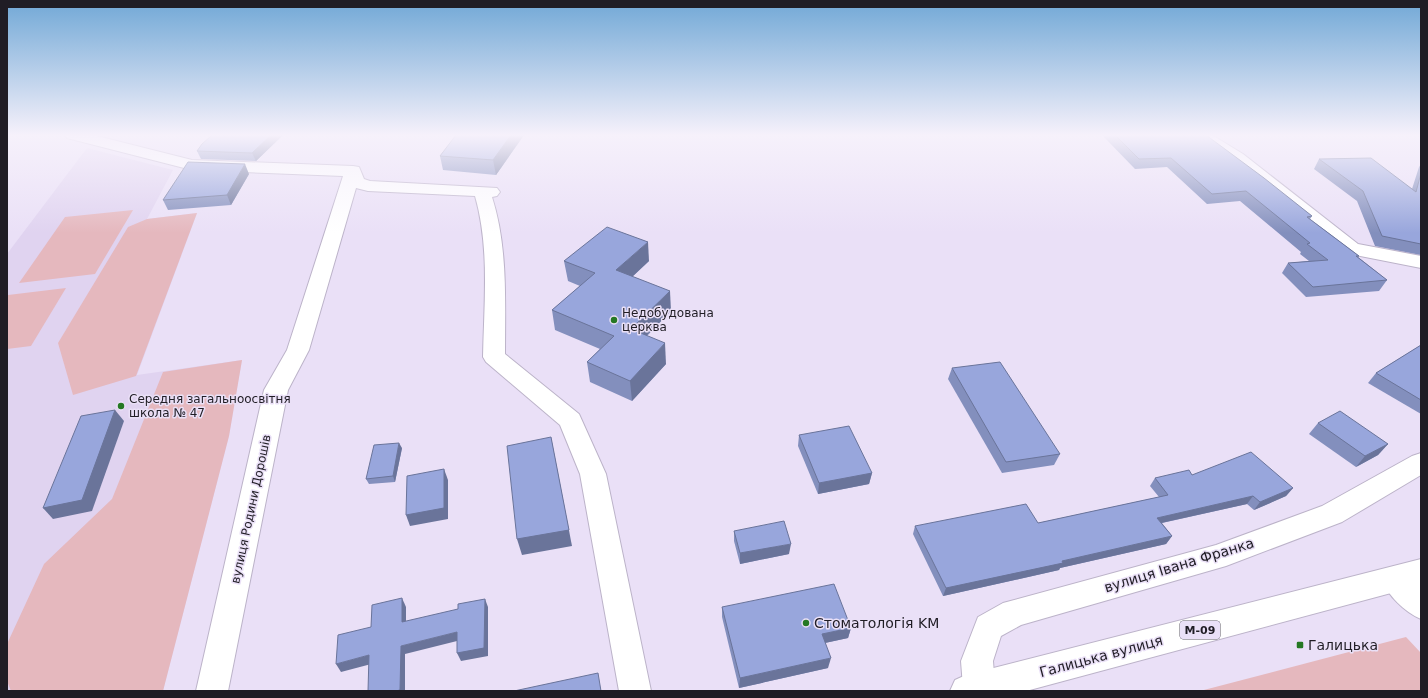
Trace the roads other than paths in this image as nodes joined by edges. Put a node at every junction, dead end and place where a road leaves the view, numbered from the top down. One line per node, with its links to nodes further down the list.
1 (223, 168): 3 (street)
2 (1250, 168): 4 (street)
3 (360, 179): 9 (street, вулиця Родини Дорошів); 10 (street)
4 (1421, 262)
5 (1421, 463): 8 (street, вулиця Івана Франка)
6 (1408, 576): 7 (street); 8 (street, Галицька вулиця / М-09)
7 (1421, 604)
8 (973, 689)
9 (212, 691)
10 (635, 691)

